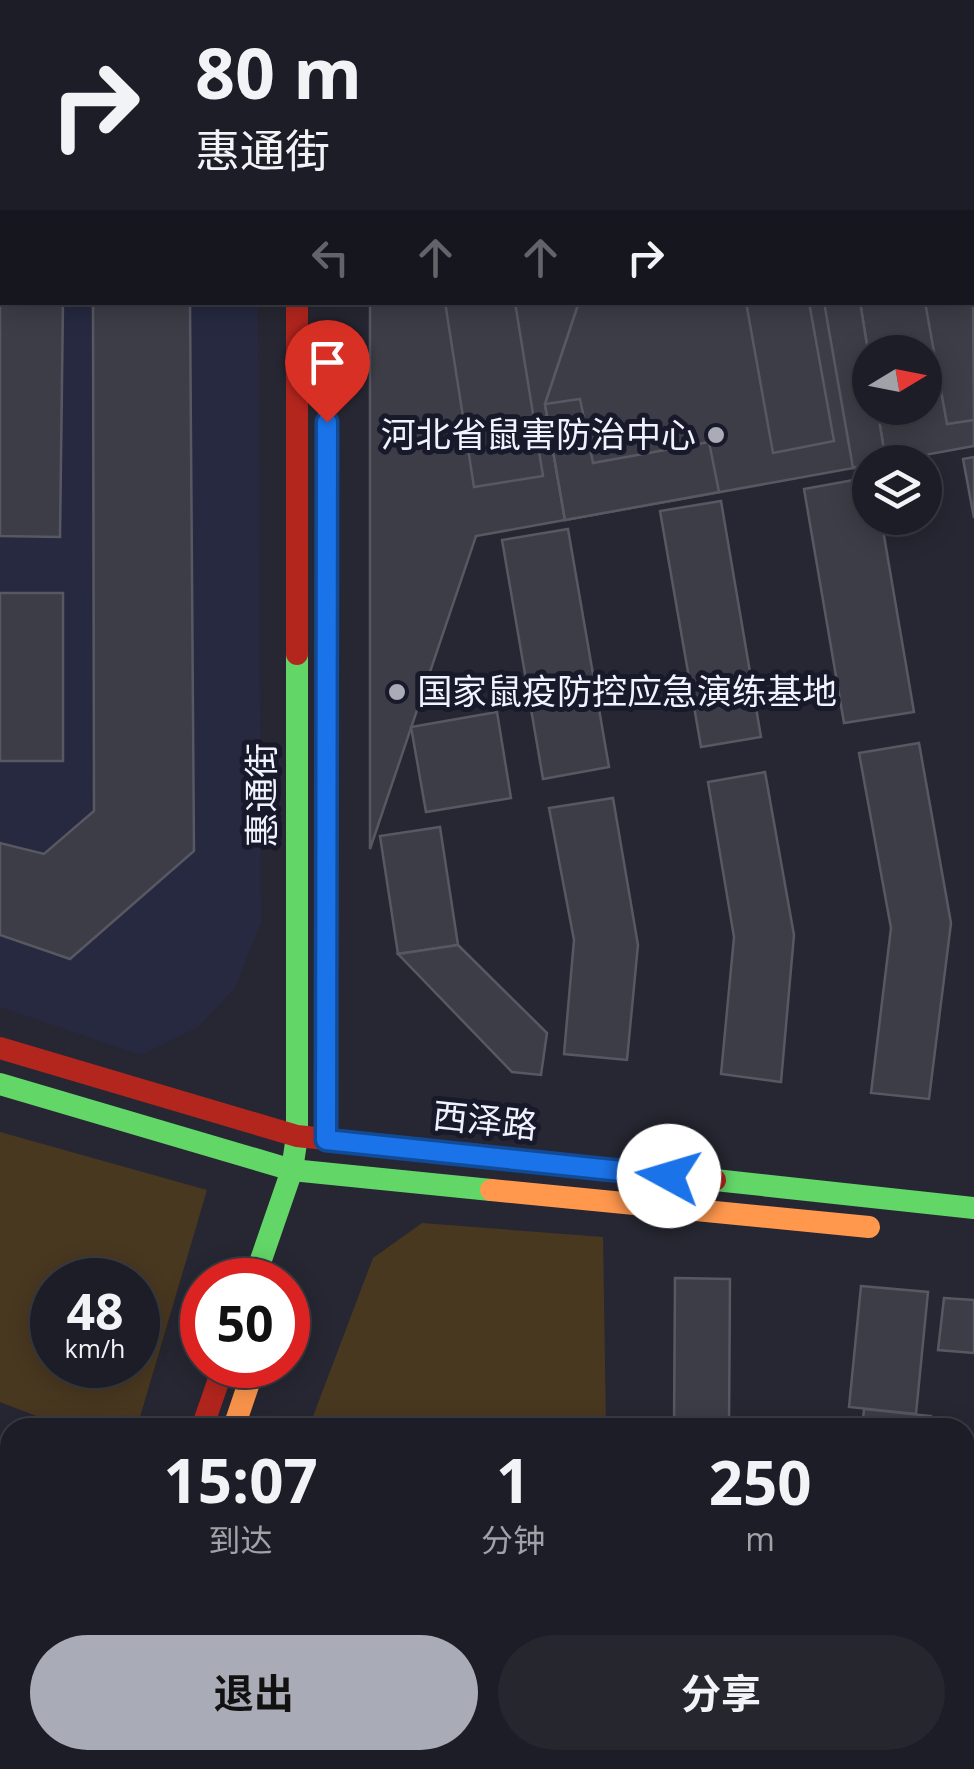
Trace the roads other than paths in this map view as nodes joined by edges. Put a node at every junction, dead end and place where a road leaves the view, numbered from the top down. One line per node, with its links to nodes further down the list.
1 (298, 305): 5 (main road, 惠通街)
2 (0, 1048): 5 (main road, 西泽路)
3 (0, 1084): 6 (main road, 西泽路)
4 (326, 1130): 5 (main road, 西泽路); 7 (main road); 8 (main road, 西泽路)
5 (296, 1136): 6 (main road, 惠通街)
6 (292, 1170): 7 (main road, 西泽路); 10 (main road, 惠通街)
7 (319, 1183): 9 (main road, 西泽路)
8 (974, 1208)
9 (895, 1229)
10 (262, 1258)
11 (216, 1388): 13 (main road)
12 (247, 1388): 14 (main road)
13 (205, 1418)
14 (236, 1418)

